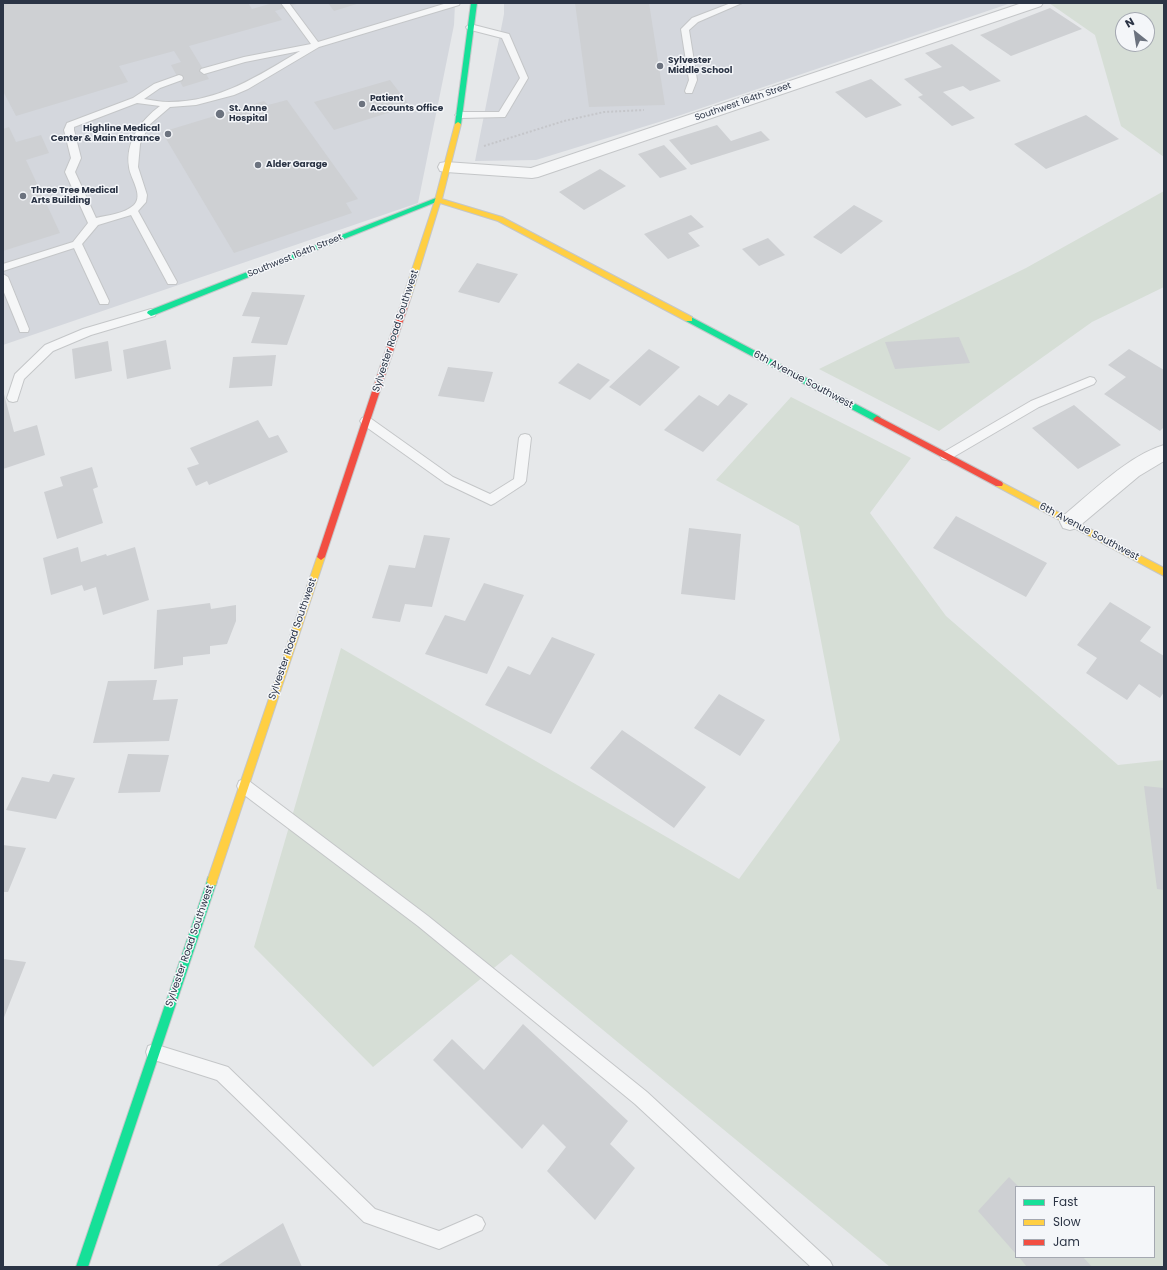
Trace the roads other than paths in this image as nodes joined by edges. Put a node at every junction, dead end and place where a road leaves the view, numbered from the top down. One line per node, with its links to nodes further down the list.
1 (285, 3): 7 (lane)
2 (456, 3): 7 (lane)
3 (474, 3): 6 (street, Sylvester Road Southwest)
4 (738, 3): 10 (lane)
5 (1036, 3): 14 (street, Southwest 164th Street)
6 (470, 27): 13 (street, Sylvester Road Southwest); 13 (lane)
7 (316, 45): 8 (lane); 12 (lane)
8 (204, 71)
9 (179, 78): 11 (lane)
10 (689, 91)
11 (136, 100): 12 (lane); 17 (lane)
12 (168, 105): 16 (lane)
13 (460, 116): 14 (street, Sylvester Road Southwest)
14 (446, 167): 15 (street, Sylvester Road Southwest)
15 (438, 200): 23 (street, Southwest 164th Street); 27 (street, Sylvester Road Southwest); 30 (street, 6th Avenue Southwest)
16 (133, 210): 17 (lane); 21 (lane)
17 (93, 223): 18 (lane)
18 (77, 244): 19 (lane); 22 (lane)
19 (3, 268)
20 (3, 277): 24 (lane)
21 (172, 282)
22 (104, 301)
23 (151, 313): 26 (lane)
24 (24, 329)
25 (1090, 380): 30 (lane)
26 (13, 398)
27 (366, 421): 28 (lane); 33 (street, Sylvester Road Southwest)
28 (525, 438)
29 (1164, 452): 31 (street)
30 (946, 456): 31 (street, 6th Avenue Southwest)
31 (1070, 522): 32 (street, 6th Avenue Southwest)
32 (1164, 572)
33 (244, 786): 34 (street, Sylvester Road Southwest); 37 (lane)
34 (154, 1052): 35 (lane); 36 (street, Sylvester Road Southwest)
35 (476, 1224)
36 (82, 1267)
37 (824, 1267)

